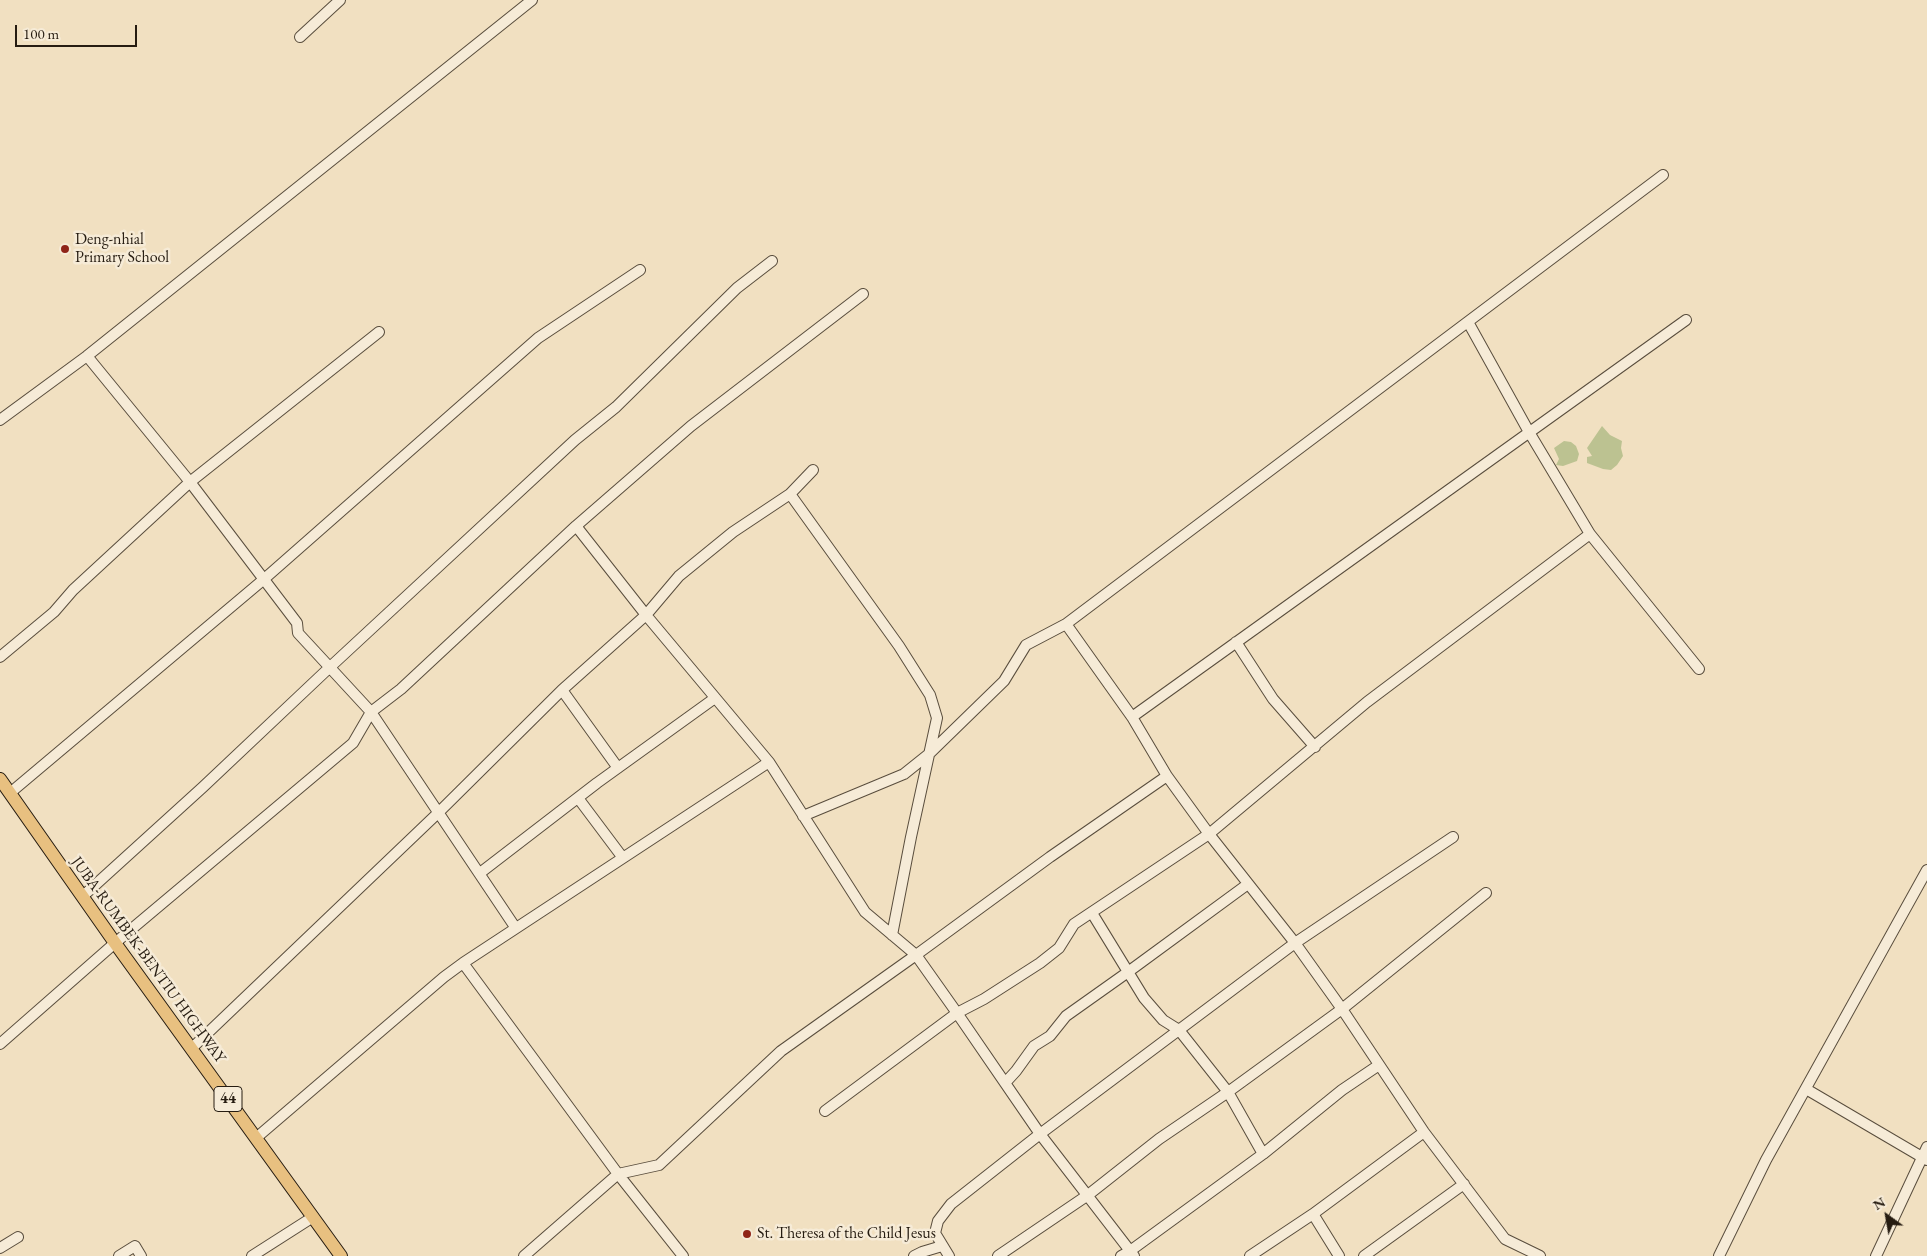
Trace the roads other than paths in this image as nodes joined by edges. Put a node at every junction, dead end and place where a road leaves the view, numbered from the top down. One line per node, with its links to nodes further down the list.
1 (340, 0): 3 (street)
2 (532, 0): 11 (street)
3 (300, 37)
4 (1663, 175): 9 (street)
5 (772, 261): 24 (street)
6 (640, 270): 19 (street)
7 (864, 294): 17 (street)
8 (1686, 320): 13 (street)
9 (1468, 322): 13 (street); 21 (street)
10 (379, 332): 15 (street)
11 (88, 356): 12 (street); 15 (street)
12 (0, 420)
13 (1529, 432): 18 (street); 22 (street)
14 (813, 470): 16 (street)
15 (190, 482): 19 (street); 23 (street)
16 (790, 494): 20 (street); 31 (street)
17 (576, 526): 20 (street); 28 (street)
18 (1590, 534): 25 (street); 30 (street)
19 (263, 580): 24 (street); 36 (street)
20 (646, 615): 26 (street); 27 (street)
21 (1066, 624): 29 (street); 31 (street)
22 (1236, 642): 29 (street); 30 (street)
23 (0, 657)
24 (329, 668): 28 (street); 47 (street)
25 (1698, 669)
26 (562, 690): 33 (street); 38 (street)
27 (715, 698): 32 (street); 33 (street)
28 (371, 712): 38 (street); 51 (street)
29 (1132, 717): 34 (street)
30 (1316, 747): 40 (street)
31 (929, 754): 39 (street); 50 (street)
32 (769, 762): 39 (street); 42 (street)
33 (618, 768): 37 (street)
34 (1167, 776): 40 (street); 53 (street)
35 (0, 779): 36 (main road, JUBA-RUMBEK-BENTIU HIGHWAY / 44)
36 (10, 793): 47 (main road, JUBA-RUMBEK-BENTIU HIGHWAY / 44)
37 (578, 798): 42 (street); 44 (street)
38 (438, 812): 44 (street); 60 (street)
39 (803, 816): 50 (street)
40 (1209, 834): 45 (street); 48 (street)
41 (1453, 837): 52 (street)
42 (623, 858): 49 (street)
43 (1927, 870): 63 (street)
44 (480, 874): 49 (street)
45 (1248, 884): 52 (street); 55 (street)
46 (1486, 893): 56 (street)
47 (83, 896): 51 (main road, JUBA-RUMBEK-BENTIU HIGHWAY / 44)
48 (1092, 913): 55 (street); 57 (street)
49 (515, 927): 54 (street)
50 (892, 935): 53 (street)
51 (115, 943): 59 (street); 60 (main road, JUBA-RUMBEK-BENTIU HIGHWAY / 44)
52 (1295, 943): 56 (street); 58 (street)
53 (916, 955): 57 (street); 72 (street)
54 (463, 963): 68 (street); 72 (street)
55 (1128, 972): 58 (street); 62 (street)
56 (1342, 1009): 61 (street); 64 (street)
57 (957, 1013): 62 (street); 65 (street)
58 (1179, 1030): 64 (street); 67 (street)
59 (0, 1044)
60 (192, 1048): 68 (main road, JUBA-RUMBEK-BENTIU HIGHWAY / 44)
61 (1379, 1065): 66 (street); 70 (street)
62 (1005, 1083): 67 (street)
63 (1806, 1089): 71 (street); 95 (street)
64 (1228, 1092): 70 (street); 74 (street)
65 (825, 1112)
66 (1424, 1132): 73 (street); 75 (street)
67 (1040, 1134): 74 (street); 78 (street)
68 (256, 1138): 76 (main road, JUBA-RUMBEK-BENTIU HIGHWAY / 44)
69 (1927, 1147): 71 (street)
70 (1262, 1154): 80 (street)
71 (1924, 1158): 96 (street)
72 (618, 1174): 85 (street); 86 (street)
73 (1464, 1184): 93 (street); 94 (street)
74 (1088, 1194): 80 (street); 89 (street)
75 (1313, 1214): 91 (street); 92 (street)
76 (313, 1217): 83 (street); 84 (main road, JUBA-RUMBEK-BENTIU HIGHWAY / 44)
77 (18, 1237): 79 (street)
78 (942, 1246): 87 (street); 88 (street)
79 (0, 1248)
80 (1132, 1253): 90 (street)
81 (119, 1256): 82 (street)
82 (141, 1256)
83 (252, 1256)
84 (340, 1256)
85 (524, 1256)
86 (683, 1256)
87 (914, 1256)
88 (949, 1256)
89 (998, 1256)
90 (1121, 1256)
91 (1250, 1256)
92 (1339, 1256)
93 (1364, 1256)
94 (1540, 1256)
95 (1719, 1256)
96 (1876, 1256)

